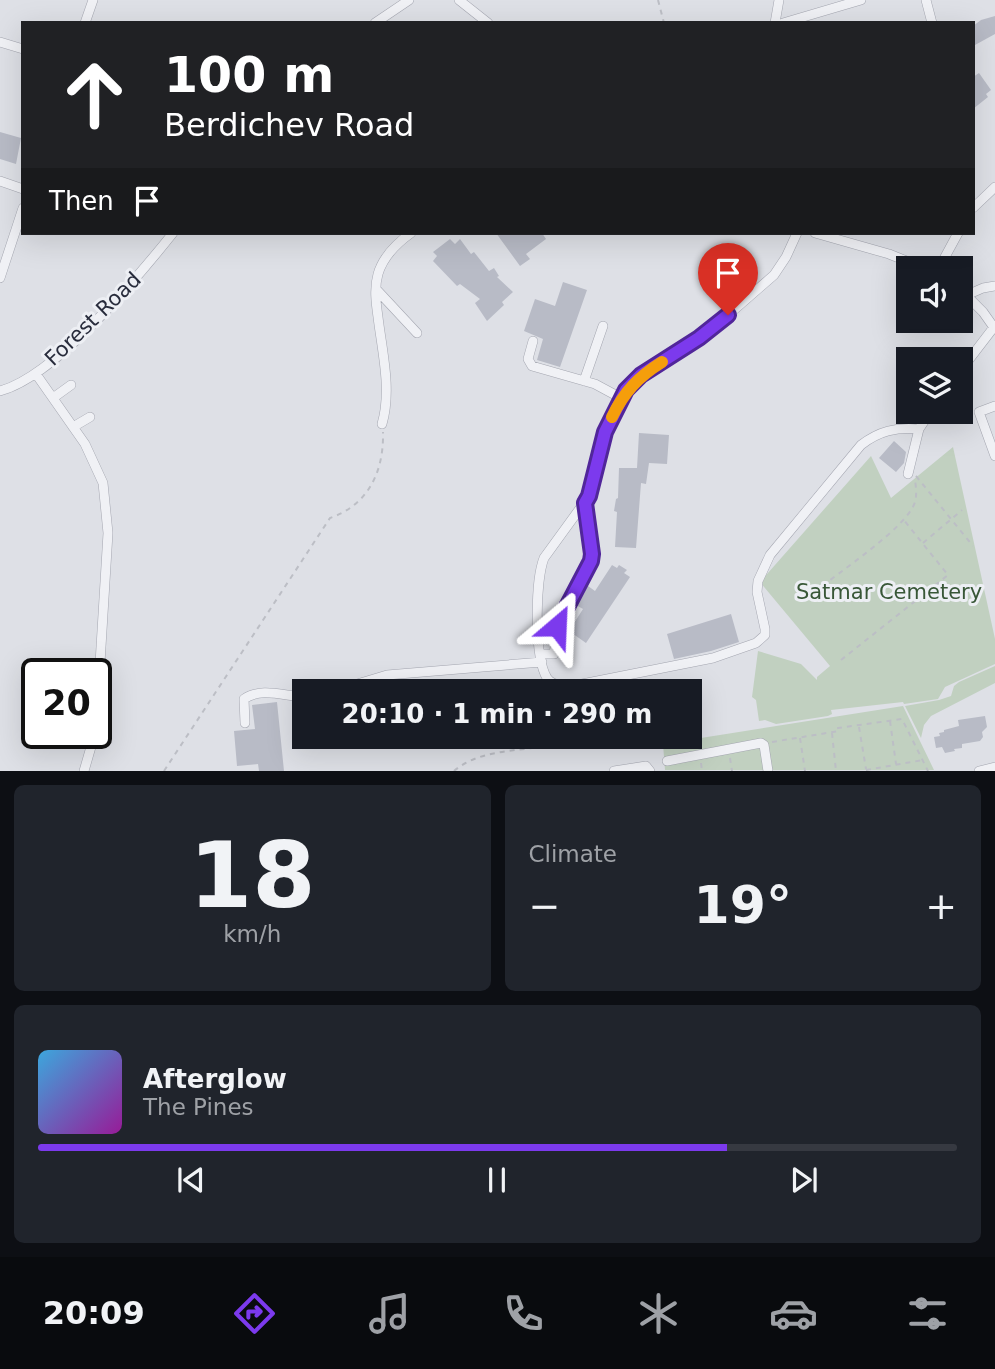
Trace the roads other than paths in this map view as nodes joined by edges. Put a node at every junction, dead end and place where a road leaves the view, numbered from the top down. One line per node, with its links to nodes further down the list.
1 (93, 0): 7 (street)
2 (409, 0): 8 (street)
3 (459, 0): 9 (street)
4 (779, 0): 10 (street)
5 (861, 0): 11 (street)
6 (926, 0): 12 (street)
7 (86, 21)
8 (378, 21)
9 (485, 21)
10 (775, 21)
11 (790, 21)
12 (931, 21)
13 (0, 42): 14 (street)
14 (21, 48)
15 (0, 181): 17 (street)
16 (995, 187): 18 (street)
17 (21, 188)
18 (975, 206)
19 (21, 214): 27 (street)
20 (171, 235): 37 (street, Forest Road)
21 (409, 235): 29 (street)
22 (796, 235): 42 (street)
23 (822, 235): 25 (street)
24 (957, 235): 26 (street)
25 (896, 256)
26 (946, 256)
27 (0, 278)
28 (995, 286): 30 (street)
29 (376, 289): 34 (street); 45 (street)
30 (973, 291)
31 (973, 303): 33 (street)
32 (603, 326): 38 (street)
33 (995, 328): 36 (street)
34 (417, 333)
35 (533, 341): 38 (street)
36 (973, 355)
37 (36, 374): 40 (street, Forest Road); 41 (street)
38 (584, 381): 42 (street)
39 (71, 385): 41 (street)
40 (0, 391)
41 (53, 398): 47 (street)
42 (621, 398): 51 (street)
43 (995, 406): 49 (street)
44 (90, 416): 47 (street)
45 (382, 424)
46 (922, 424): 48 (street)
47 (73, 427): 52 (street)
48 (919, 429): 50 (street); 53 (street)
49 (995, 456)
50 (908, 474)
51 (585, 503): 53 (street); 53 (street)
52 (100, 658)
53 (542, 658): 54 (street)
54 (376, 679)
55 (292, 698): 56 (street)
56 (246, 723)
57 (90, 749): 60 (street)
58 (667, 761): 63 (street)
59 (995, 767): 64 (street)
60 (84, 771)
61 (614, 771): 62 (street)
62 (650, 771)
63 (768, 771)
64 (979, 771)

